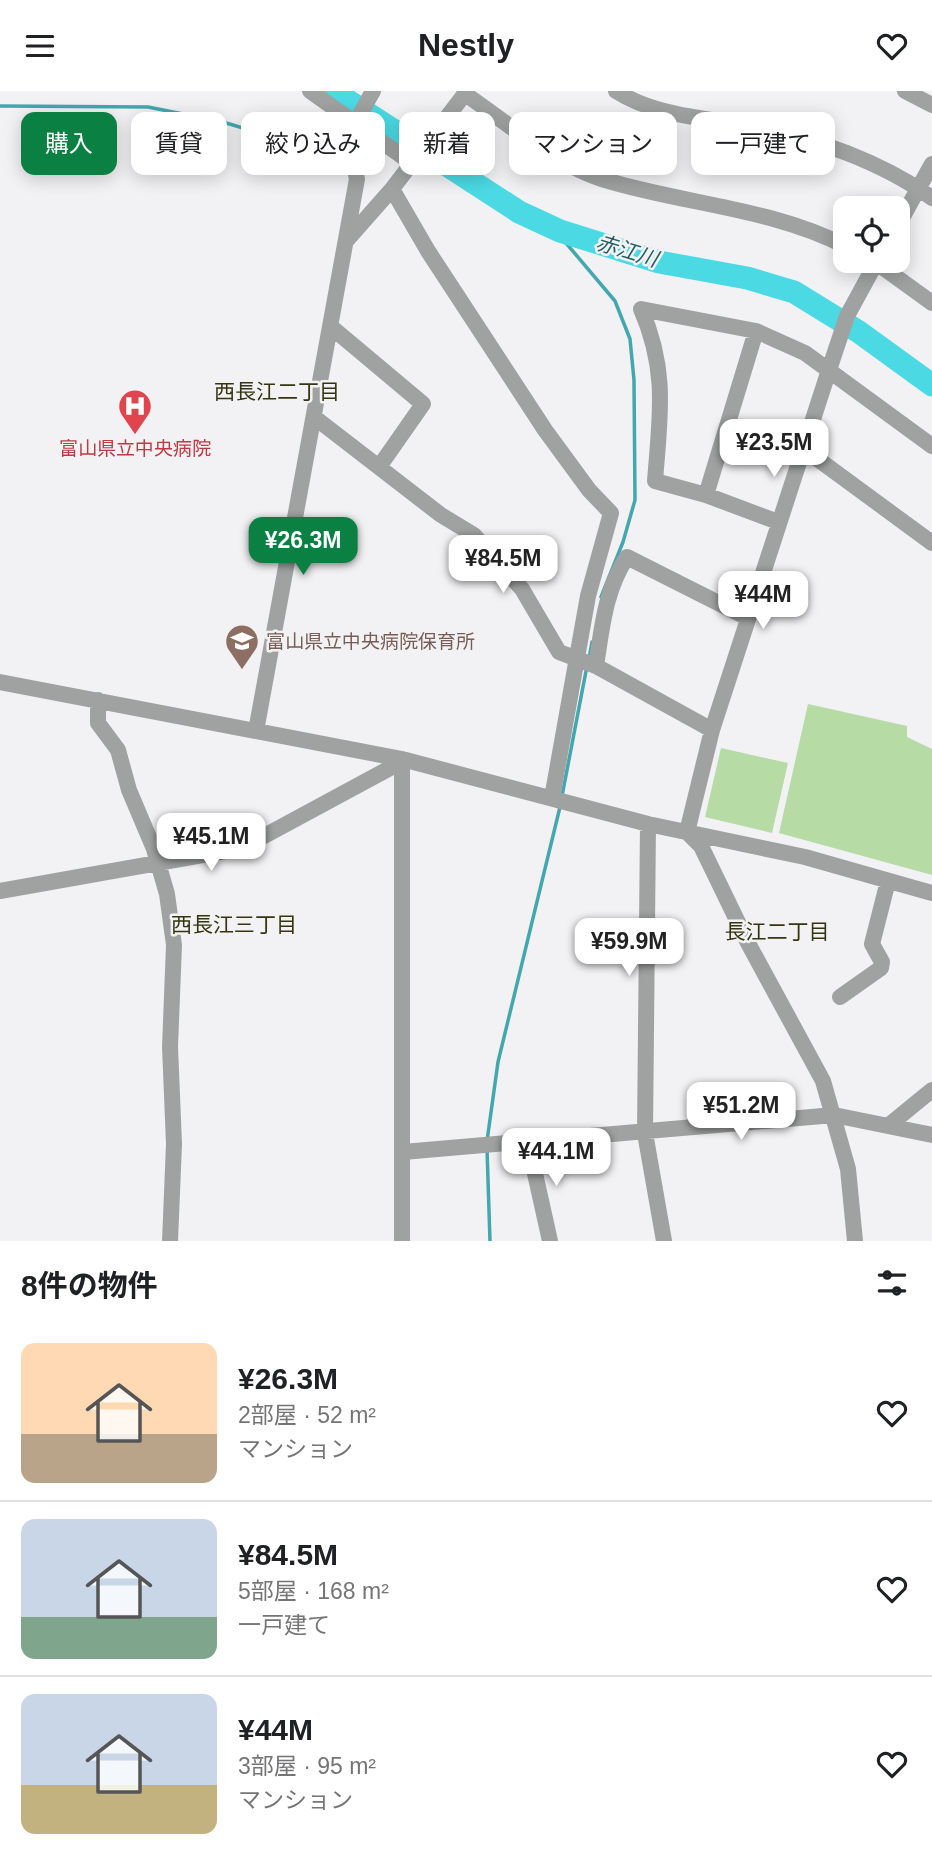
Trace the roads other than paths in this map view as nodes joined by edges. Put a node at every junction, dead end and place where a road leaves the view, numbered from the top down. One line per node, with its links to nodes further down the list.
1 (310, 91): 7 (street)
2 (373, 91): 8 (street)
3 (616, 91): 15 (street)
4 (905, 91): 6 (street)
5 (466, 92): 9 (street); 19 (street)
6 (932, 105)
7 (342, 112)
8 (361, 112)
9 (451, 112)
10 (385, 143): 11 (street)
11 (399, 153)
12 (932, 164): 15 (street)
13 (356, 175): 20 (street)
14 (404, 175): 16 (street)
15 (918, 188): 17 (street); 18 (street)
16 (392, 190): 20 (street); 35 (street)
17 (932, 198)
18 (910, 203)
19 (833, 240)
20 (346, 241): 24 (street)
21 (870, 273): 26 (street)
22 (892, 273): 23 (street)
23 (932, 303)
24 (330, 326): 27 (street); 30 (street)
25 (756, 331): 26 (street); 31 (street); 31 (street)
26 (828, 370): 28 (street); 29 (street)
27 (314, 417): 30 (street); 40 (street)
28 (932, 446)
29 (804, 449): 32 (street); 33 (street)
30 (379, 467): 35 (street)
31 (706, 495): 32 (street)
32 (778, 522): 34 (street)
33 (932, 543)
34 (748, 618): 36 (street); 39 (street)
35 (579, 660): 36 (street); 42 (street)
36 (596, 666): 39 (street)
37 (0, 682): 38 (street)
38 (98, 700): 40 (street); 45 (street)
39 (712, 730): 44 (street)
40 (256, 731): 41 (street)
41 (397, 763): 42 (street); 45 (street); 56 (street)
42 (552, 798): 43 (street)
43 (649, 824): 44 (street); 53 (street)
44 (687, 832): 46 (street); 51 (street)
45 (158, 865): 47 (street); 57 (street)
46 (888, 881): 48 (street); 49 (street)
47 (0, 891)
48 (932, 893)
49 (839, 997)
50 (932, 1090): 52 (street)
51 (834, 1115): 52 (street); 53 (street); 61 (street)
52 (888, 1126): 54 (street)
53 (645, 1133): 55 (street); 60 (street)
54 (932, 1135)
55 (528, 1142): 56 (street); 59 (street)
56 (403, 1152): 58 (street)
57 (170, 1241)
58 (402, 1241)
59 (550, 1241)
60 (663, 1241)
61 (855, 1241)

